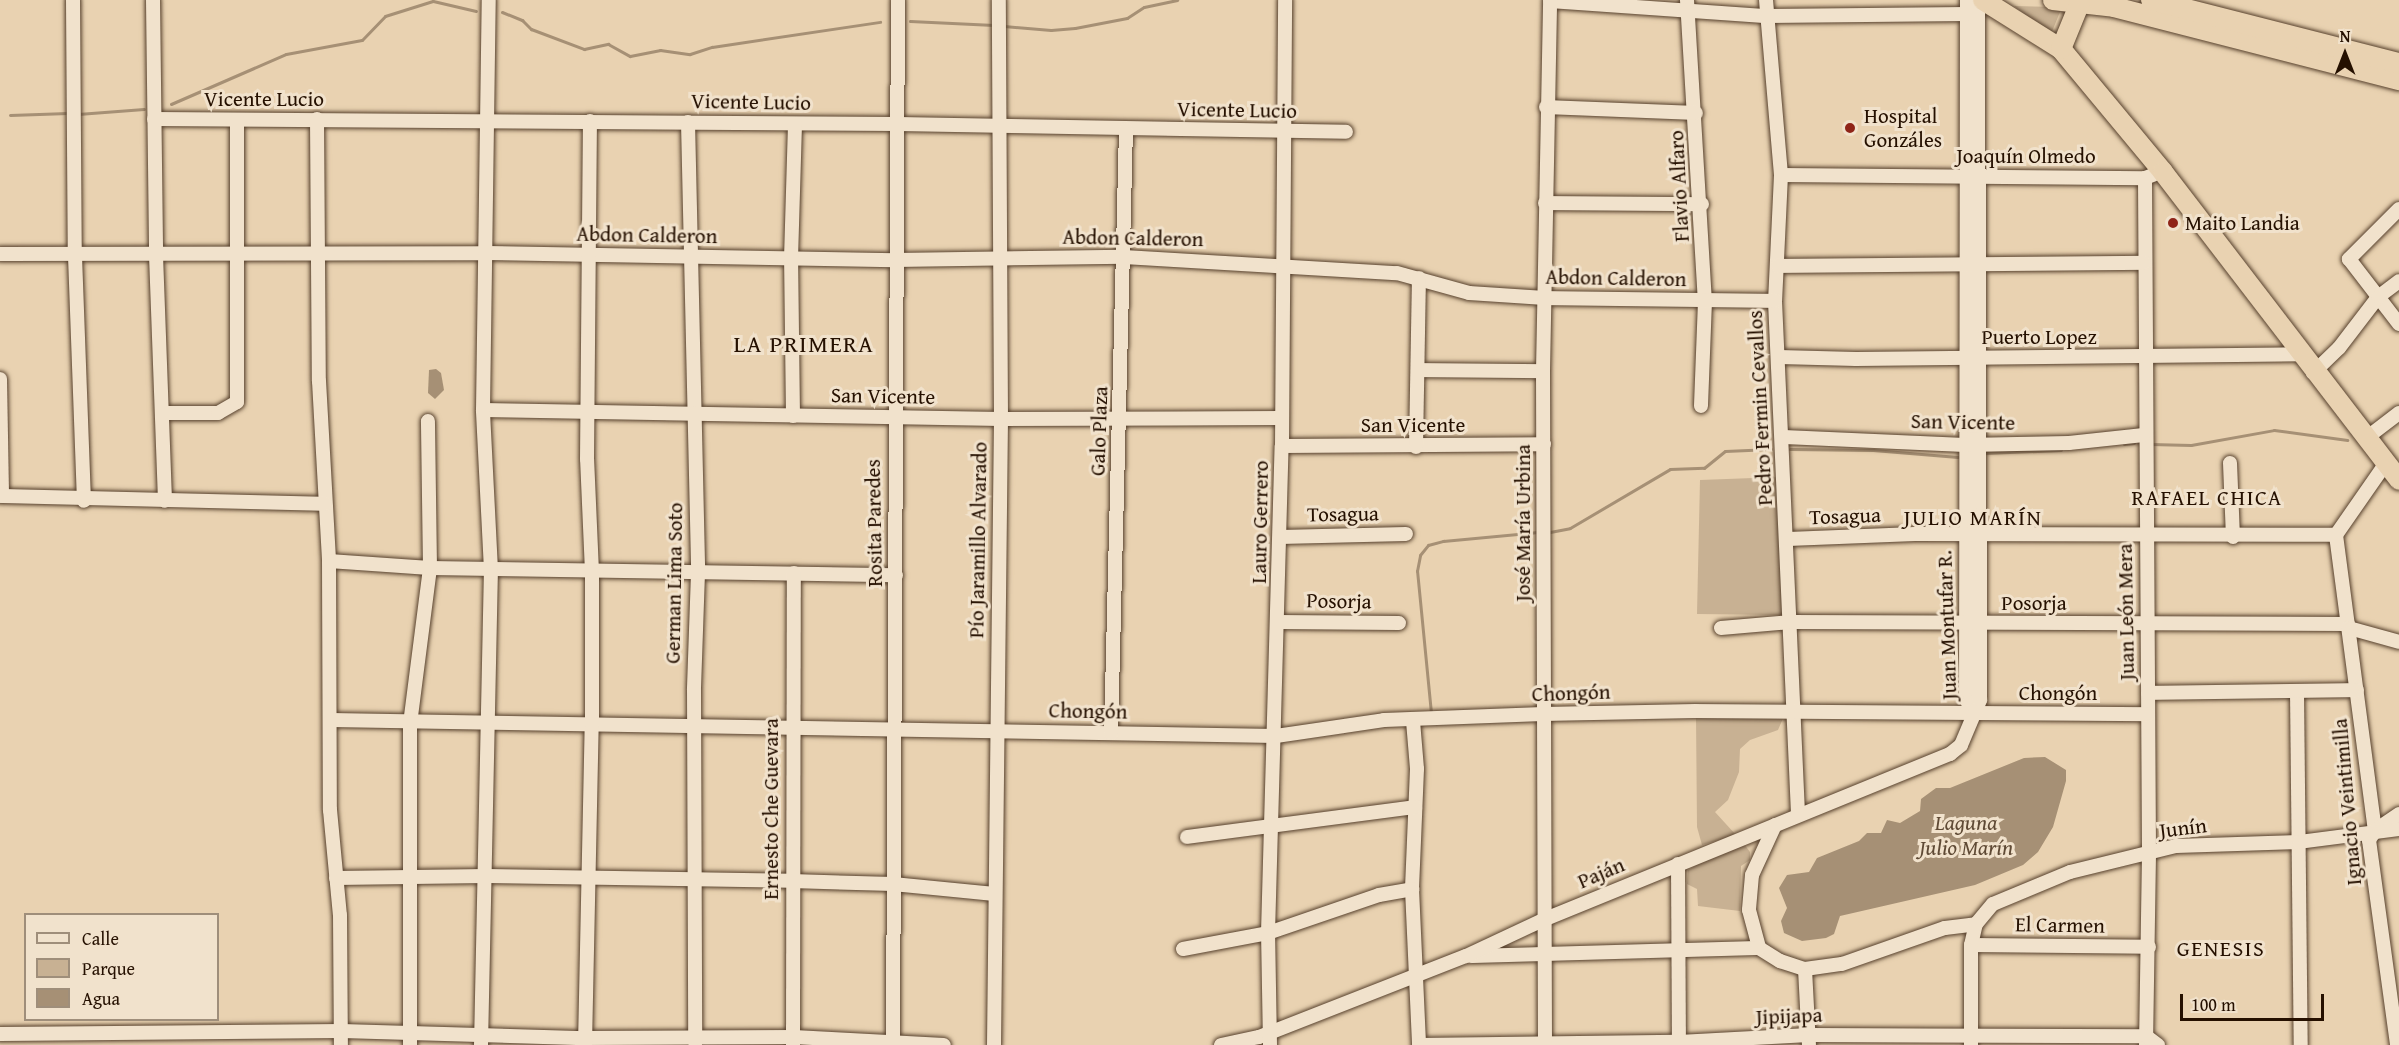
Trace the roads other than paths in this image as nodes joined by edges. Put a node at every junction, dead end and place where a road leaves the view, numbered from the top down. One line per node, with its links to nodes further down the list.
1 (74, 0): 45 (street)
2 (153, 0): 21 (street)
3 (489, 0): 24 (street)
4 (898, 0): 28 (street, Rosita Paredes)
5 (999, 0): 29 (street, Pío Jaramillo Alvarado)
6 (1285, 0): 32 (street, Lauro Gerrero)
7 (1550, 0): 13 (street); 19 (street, José María Urbina)
8 (1766, 0): 15 (street, Pedro Fermin Cevallos)
9 (1980, 0): 16 (highway); 35 (street, Juan Montufar R.)
10 (2053, 0): 11 (highway)
11 (2080, 0): 16 (highway); 18 (highway)
12 (2151, 0): 17 (highway)
13 (1688, 6): 15 (street); 20 (street, Flavio Alfaro)
14 (1967, 7): 15 (street); 35 (street, Juan Montufar R.)
15 (1767, 16): 33 (street, Pedro Fermin Cevallos)
16 (2061, 49): 34 (highway)
17 (2399, 63)
18 (2399, 80)
19 (1546, 107): 20 (street); 36 (street, José María Urbina)
20 (1696, 113): 37 (street, Flavio Alfaro)
21 (154, 119): 23 (street, Vicente Lucio); 43 (street)
22 (317, 119): 23 (street, Vicente Lucio); 24 (street, Vicente Lucio); 41 (street)
23 (237, 120): 40 (street)
24 (489, 121): 25 (street, Vicente Lucio); 42 (street)
25 (590, 122): 26 (street, Vicente Lucio); 44 (street)
26 (688, 122): 27 (street, Vicente Lucio); 46 (street, German Lima Soto)
27 (795, 124): 28 (street, Vicente Lucio); 49 (street)
28 (898, 124): 29 (street, Vicente Lucio); 50 (street, Rosita Paredes)
29 (1002, 126): 30 (street, Vicente Lucio); 48 (street, Pío Jaramillo Alvarado)
30 (1126, 129): 32 (street, Vicente Lucio); 47 (street, Galo Plaza)
31 (1346, 132): 32 (street, Vicente Lucio)
32 (1285, 133): 52 (street, Lauro Gerrero)
33 (1781, 175): 35 (street, Joaquín Olmedo); 53 (street, Pedro Fermin Cevallos)
34 (2154, 175): 35 (street, Joaquín Olmedo); 51 (street, Juan León Mera); 62 (highway)
35 (1972, 177): 54 (street, Juan Montufar R.)
36 (1545, 203): 37 (street); 58 (street, José María Urbina)
37 (1702, 204): 59 (street, Flavio Alfaro)
38 (2399, 209): 57 (street)
39 (0, 254): 45 (street, Abdon Calderon)
40 (239, 254): 41 (street, Abdon Calderon); 43 (street, Abdon Calderon); 73 (street)
41 (320, 254): 42 (street, Abdon Calderon); 95 (street)
42 (486, 254): 44 (street, Abdon Calderon); 72 (street)
43 (156, 255): 45 (street, Abdon Calderon); 73 (street)
44 (591, 255): 46 (street, Abdon Calderon); 71 (street)
45 (75, 256): 93 (street)
46 (690, 257): 49 (street, Abdon Calderon); 75 (street, German Lima Soto)
47 (1124, 257): 48 (street, Abdon Calderon); 52 (street, Abdon Calderon); 78 (street, Galo Plaza)
48 (999, 258): 50 (street, Abdon Calderon); 80 (street, Pío Jaramillo Alvarado)
49 (790, 259): 50 (street, Abdon Calderon); 76 (street)
50 (895, 260): 77 (street, Rosita Paredes)
51 (2144, 262): 54 (street); 64 (street, Juan León Mera)
52 (1282, 264): 55 (street, Abdon Calderon); 79 (street, Lauro Gerrero)
53 (1778, 266): 54 (street); 60 (street, Pedro Fermin Cevallos)
54 (1972, 266): 65 (street, Juan Montufar R.)
55 (1419, 278): 58 (street, Abdon Calderon); 66 (street)
56 (2399, 282): 57 (street)
57 (2378, 297): 61 (street); 68 (street)
58 (1545, 298): 59 (street, Abdon Calderon); 67 (street, José María Urbina)
59 (1706, 301): 60 (street, Abdon Calderon); 70 (street, Flavio Alfaro)
60 (1775, 302): 63 (street, Pedro Fermin Cevallos)
61 (2399, 324)
62 (2300, 354): 64 (street, Puerto Lopez); 68 (highway)
63 (1779, 357): 65 (street, Puerto Lopez); 83 (street, Pedro Fermin Cevallos)
64 (2145, 357): 65 (street, Puerto Lopez); 82 (street, Juan León Mera)
65 (1971, 358): 86 (street, Juan Montufar R.)
66 (1418, 370): 67 (street); 88 (street)
67 (1544, 371): 85 (street, José María Urbina)
68 (2313, 373): 84 (highway)
69 (0, 379): 92 (street)
70 (1701, 406)
71 (588, 409): 72 (street, San Vicente); 75 (street, San Vicente); 106 (street)
72 (483, 410): 105 (street)
73 (162, 413): 94 (street)
74 (2399, 413): 84 (street)
75 (695, 414): 76 (street, San Vicente); 107 (street, German Lima Soto)
76 (793, 416): 77 (street, San Vicente)
77 (894, 416): 80 (street, San Vicente); 109 (street, Rosita Paredes)
78 (1120, 416): 79 (street, San Vicente); 80 (street, San Vicente); 134 (street, Galo Plaza)
79 (1282, 417): 87 (street, Lauro Gerrero)
80 (1001, 419): 132 (street, Pío Jaramillo Alvarado)
81 (428, 421): 104 (street)
82 (2144, 435): 86 (street, San Vicente); 98 (street, Juan León Mera)
83 (1782, 437): 86 (street, San Vicente); 102 (street, Pedro Fermin Cevallos)
84 (2365, 439): 90 (highway)
85 (1544, 444): 88 (street, San Vicente); 123 (street, José María Urbina)
86 (1972, 444): 97 (street, Juan Montufar R.)
87 (1282, 446): 88 (street, San Vicente); 100 (street, Lauro Gerrero)
88 (1416, 447)
89 (2230, 464): 101 (street)
90 (2386, 464): 91 (highway); 99 (street)
91 (2399, 480)
92 (1, 496): 93 (street)
93 (84, 501): 94 (street)
94 (165, 501): 95 (street)
95 (325, 504): 103 (street)
96 (1406, 534): 100 (street, Tosagua)
97 (1972, 535): 98 (street, Tosagua); 102 (street, Tosagua); 113 (street, Juan Montufar R.)
98 (2146, 535): 101 (street, Tosagua); 114 (street, Juan León Mera)
99 (2336, 535): 101 (street, Tosagua); 115 (street, Ignacio Veintimilla)
100 (1280, 537): 110 (street, Lauro Gerrero)
101 (2233, 537)
102 (1788, 540): 111 (street, Pedro Fermin Cevallos)
103 (329, 561): 104 (street); 125 (street)
104 (430, 568): 105 (street); 127 (street)
105 (491, 570): 106 (street); 128 (street)
106 (592, 572): 107 (street); 129 (street)
107 (698, 573): 108 (street); 130 (street, German Lima Soto)
108 (794, 573): 109 (street); 131 (street, Ernesto Che Guevara)
109 (896, 575): 133 (street, Rosita Paredes)
110 (1278, 622): 112 (street, Posorja); 135 (street, Lauro Gerrero)
111 (1791, 622): 113 (street, Posorja); 116 (street, Posorja); 121 (street, Pedro Fermin Cevallos)
112 (1399, 623)
113 (1973, 624): 114 (street, Posorja); 122 (street, Juan Montufar R.)
114 (2148, 625): 115 (street, Posorja); 120 (street, Juan León Mera)
115 (2348, 626): 117 (street, Posorja); 118 (street, Ignacio Veintimilla)
116 (1721, 628)
117 (2399, 642)
118 (2357, 690): 119 (street); 142 (street, Ignacio Veintimilla)
119 (2297, 691): 120 (street); 144 (street)
120 (2148, 693): 124 (street, Juan León Mera)
121 (1792, 712): 122 (street, Chongón); 123 (street, Chongón); 137 (street, Pedro Fermin Cevallos)
122 (1972, 713): 124 (street, Chongón); 137 (street, Paján)
123 (1543, 714): 126 (street, Chongón); 157 (street, José María Urbina)
124 (2148, 714): 145 (street, Juan León Mera)
125 (331, 720): 127 (street, Chongón); 150 (street)
126 (1413, 721): 135 (street, Chongón); 136 (street)
127 (410, 724): 128 (street, Chongón); 147 (street)
128 (486, 724): 129 (street, Chongón); 148 (street)
129 (592, 724): 130 (street, Chongón); 149 (street)
130 (694, 726): 131 (street, Chongón); 151 (street, German Lima Soto)
131 (792, 730): 133 (street, Chongón); 152 (street, Ernesto Che Guevara)
132 (997, 730): 133 (street, Chongón); 134 (street, Chongón); 155 (street, Pío Jaramillo Alvarado)
133 (895, 732): 153 (street, Rosita Paredes)
134 (1111, 733): 135 (street, Chongón)
135 (1276, 736): 139 (street, Lauro Gerrero)
136 (1415, 807): 139 (street); 154 (street)
137 (1798, 814): 140 (street, Paján)
138 (2399, 814): 142 (street)
139 (1272, 824): 143 (street); 158 (street, Lauro Gerrero)
140 (1775, 825): 146 (street, Paján); 161 (street)
141 (2399, 829): 142 (street, Junín)
142 (2375, 831): 144 (street, Junín); 189 (street, Ignacio Veintimilla)
143 (1187, 837)
144 (2298, 842): 145 (street, Junín); 188 (street)
145 (2149, 854): 156 (street, Junín); 160 (street, Juan León Mera)
146 (1678, 864): 157 (street, Paján); 163 (street)
147 (411, 876): 148 (street); 150 (street); 170 (street)
148 (487, 876): 149 (street); 172 (street)
149 (590, 877): 151 (street); 175 (street)
150 (336, 878): 168 (street)
151 (693, 881): 152 (street); 173 (street, German Lima Soto)
152 (791, 881): 153 (street); 176 (street, Ernesto Che Guevara)
153 (893, 884): 155 (street); 179 (street, Rosita Paredes)
154 (1412, 889): 158 (street); 167 (street)
155 (995, 894): 184 (street, Pío Jaramillo Alvarado)
156 (1980, 918): 159 (street); 166 (street)
157 (1543, 920): 164 (street, Paján); 165 (street, José María Urbina)
158 (1268, 933): 162 (street); 171 (street, Lauro Gerrero)
159 (1971, 945): 160 (street, El Carmen); 177 (street)
160 (2149, 947): 178 (street, Juan León Mera)
161 (1759, 948): 163 (street); 166 (street)
162 (1183, 949)
163 (1680, 949): 165 (street); 181 (street)
164 (1466, 956): 165 (street); 167 (street, Paján)
165 (1543, 956): 180 (street, José María Urbina)
166 (1805, 969): 174 (street)
167 (1417, 975): 171 (street, Paján); 186 (street)
168 (342, 1031): 169 (street); 170 (street); 182 (street)
169 (0, 1034)
170 (410, 1039): 172 (street)
171 (1270, 1039): 185 (street, Paján)
172 (481, 1040): 175 (street)
173 (696, 1040): 175 (street); 176 (street)
174 (1809, 1040): 177 (street, Jipijapa); 181 (street, Jipijapa)
175 (585, 1041)
176 (794, 1041): 179 (street)
177 (1971, 1041): 178 (street, Jipijapa)
178 (2146, 1041): 187 (street)
179 (893, 1043): 183 (street)
180 (1545, 1043): 181 (street, Jipijapa); 186 (street, Jipijapa)
181 (1679, 1043)
182 (341, 1045)
183 (944, 1045)
184 (994, 1045)
185 (1221, 1045)
186 (1419, 1045)
187 (2158, 1045)
188 (2301, 1045)
189 (2397, 1045)

